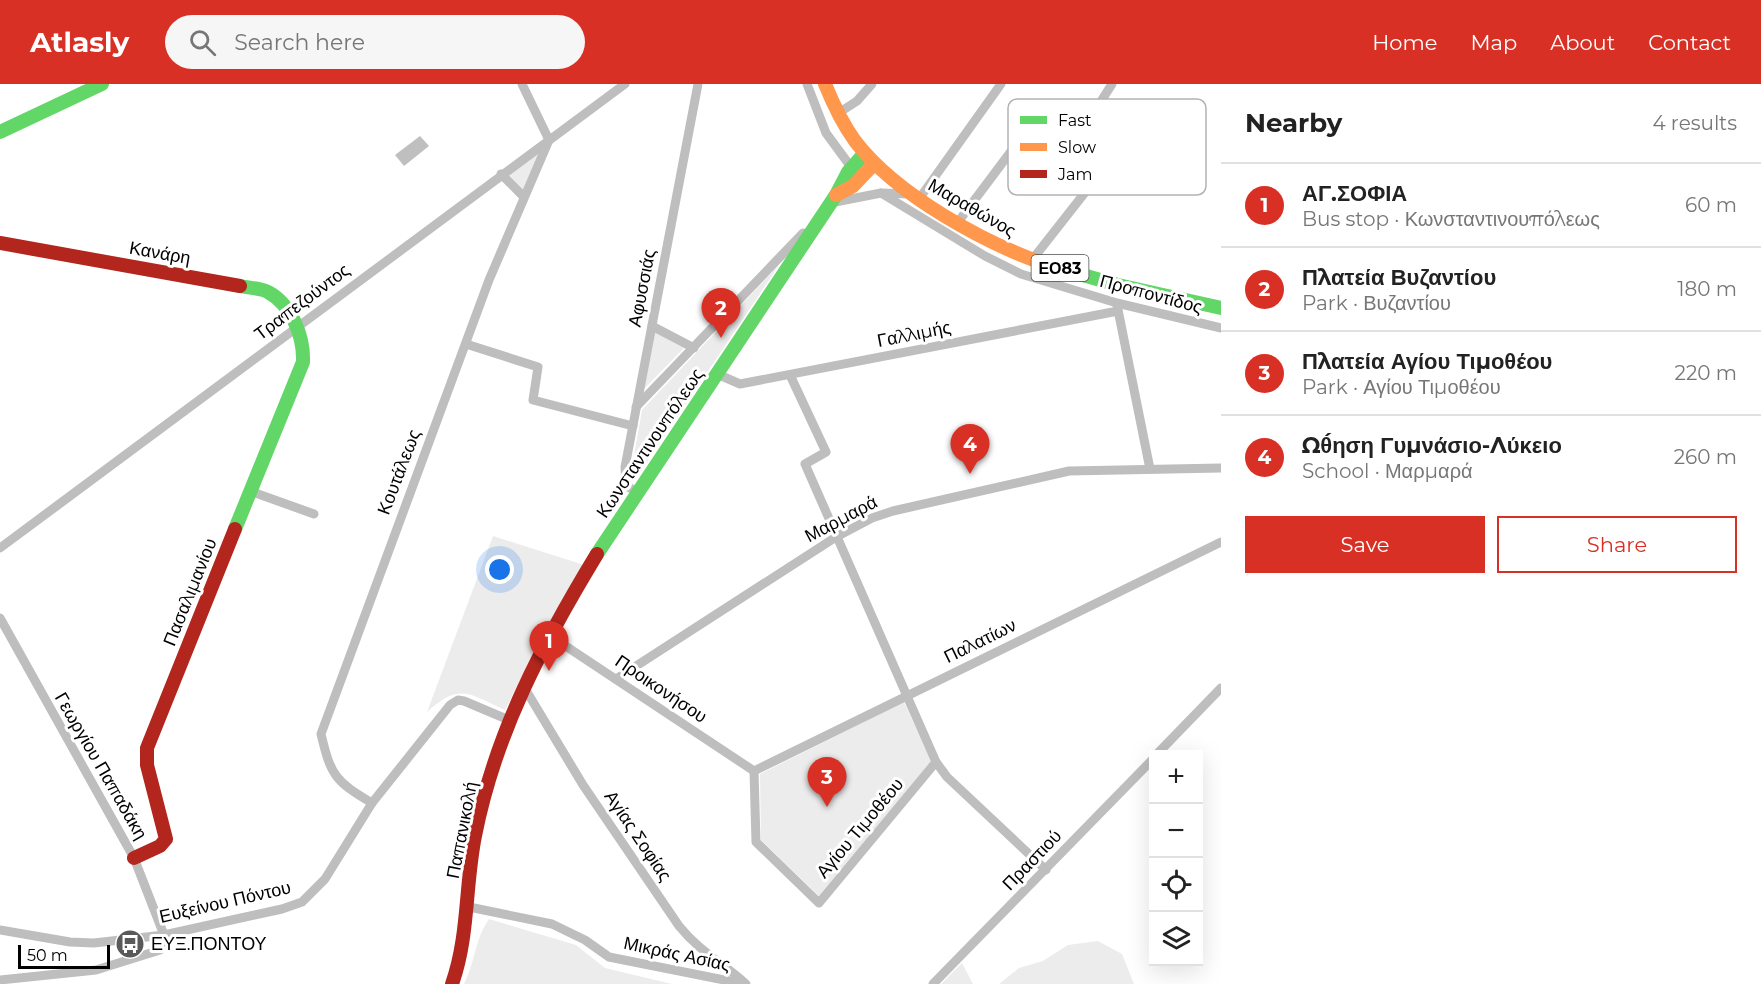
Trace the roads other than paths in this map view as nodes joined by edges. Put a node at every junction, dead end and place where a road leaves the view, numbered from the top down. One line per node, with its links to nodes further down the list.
1 (102, 84): 12 (street)
2 (522, 84): 13 (street)
3 (625, 84): 13 (street, Τραπεζούντος)
4 (698, 84): 30 (street, Αφυσσιάς)
5 (807, 84): 17 (street)
6 (825, 84): 11 (street, Μαραθώνος / ΕΟ83)
7 (872, 84): 11 (street)
8 (1001, 84): 22 (street)
9 (1112, 84): 10 (street)
10 (1102, 99)
11 (837, 114): 14 (street, Μαραθώνος / ΕΟ83)
12 (0, 132)
13 (549, 140): 18 (street, Τραπεζούντος); 21 (street, Κουτάλεως)
14 (864, 154): 16 (street, Μαραθώνος / ΕΟ83); 17 (street, Κωνσταντινουπόλεως)
15 (1008, 155): 24 (street)
16 (874, 164): 22 (street, Μαραθώνος / ΕΟ83); 23 (street, Κωνσταντινουπόλεως)
17 (851, 167): 23 (street, Κωνσταντινουπόλεως)
18 (501, 174): 21 (street); 29 (street, Τραπεζούντος)
19 (880, 193): 22 (street); 23 (street); 27 (street, Προποντίδος)
20 (1083, 195): 26 (street)
21 (523, 196): 32 (street, Κουτάλεως)
22 (916, 197): 24 (street, Μαραθώνος / ΕΟ83)
23 (830, 204): 33 (street); 34 (street, Κωνσταντινουπόλεως)
24 (958, 222): 26 (street, Μαραθώνος / ΕΟ83)
25 (0, 243): 29 (street, Κανάρη)
26 (1032, 260): 28 (street, Μαραθώνος / ΕΟ83)
27 (1117, 307): 31 (street, Προποντίδος); 35 (street, Γαλλιμής); 39 (street)
28 (1221, 308)
29 (297, 326): 40 (street, Πασαλιμανίου); 45 (street, Τραπεζούντος)
30 (652, 326): 33 (street); 36 (street, Αφυσσιάς)
31 (1221, 328)
32 (466, 344): 37 (street); 57 (street, Κουτάλεως)
33 (694, 348): 36 (street)
34 (717, 374): 35 (street, Γαλλιμής); 41 (street, Κωνσταντινουπόλεως)
35 (790, 375): 43 (street)
36 (636, 407): 37 (street, Αφυσσιάς)
37 (633, 426): 41 (street, Αφυσσιάς)
38 (1221, 468): 39 (street, Μαρμαρά)
39 (1150, 469): 43 (street, Μαρμαρά)
40 (250, 491): 42 (street); 58 (street, Πασαλιμανίου)
41 (638, 492): 47 (street, Κωνσταντινουπόλεως)
42 (314, 514)
43 (836, 537): 48 (street, Μαρμαρά); 51 (street)
44 (1221, 542): 51 (street, Παλατίων)
45 (0, 548)
46 (0, 618): 58 (street, Γεωργίου Παπαδάκη)
47 (549, 635): 48 (street, Προικονήσου); 49 (street, Κωνσταντινουπόλεως)
48 (616, 679): 56 (street, Προικονήσου)
49 (524, 687): 52 (street, Κωνσταντινουπόλεως); 65 (street, Αγίας Σοφίας)
50 (1221, 688): 53 (street)
51 (906, 696): 54 (street); 56 (street, Παλατίων)
52 (509, 720): 57 (street, Ευξείνου Πόντου); 60 (street, Παπανικολή)
53 (1161, 750)
54 (936, 762): 56 (street, Αγίου Τιμοθέου); 59 (street)
55 (1149, 763): 59 (street, Πραστιού)
56 (754, 771)
57 (372, 803): 62 (street, Ευξείνου Πόντου)
58 (134, 858): 62 (street, Γεωργίου Παπαδάκη)
59 (1046, 870): 66 (street, Πραστιού)
60 (469, 907): 64 (street, Παπανικολή); 65 (street, Μικράς Ασίας)
61 (0, 930): 62 (street, Ευξείνου Πόντου)
62 (164, 934): 63 (street)
63 (0, 980)
64 (452, 984)
65 (745, 984)
66 (933, 984)

